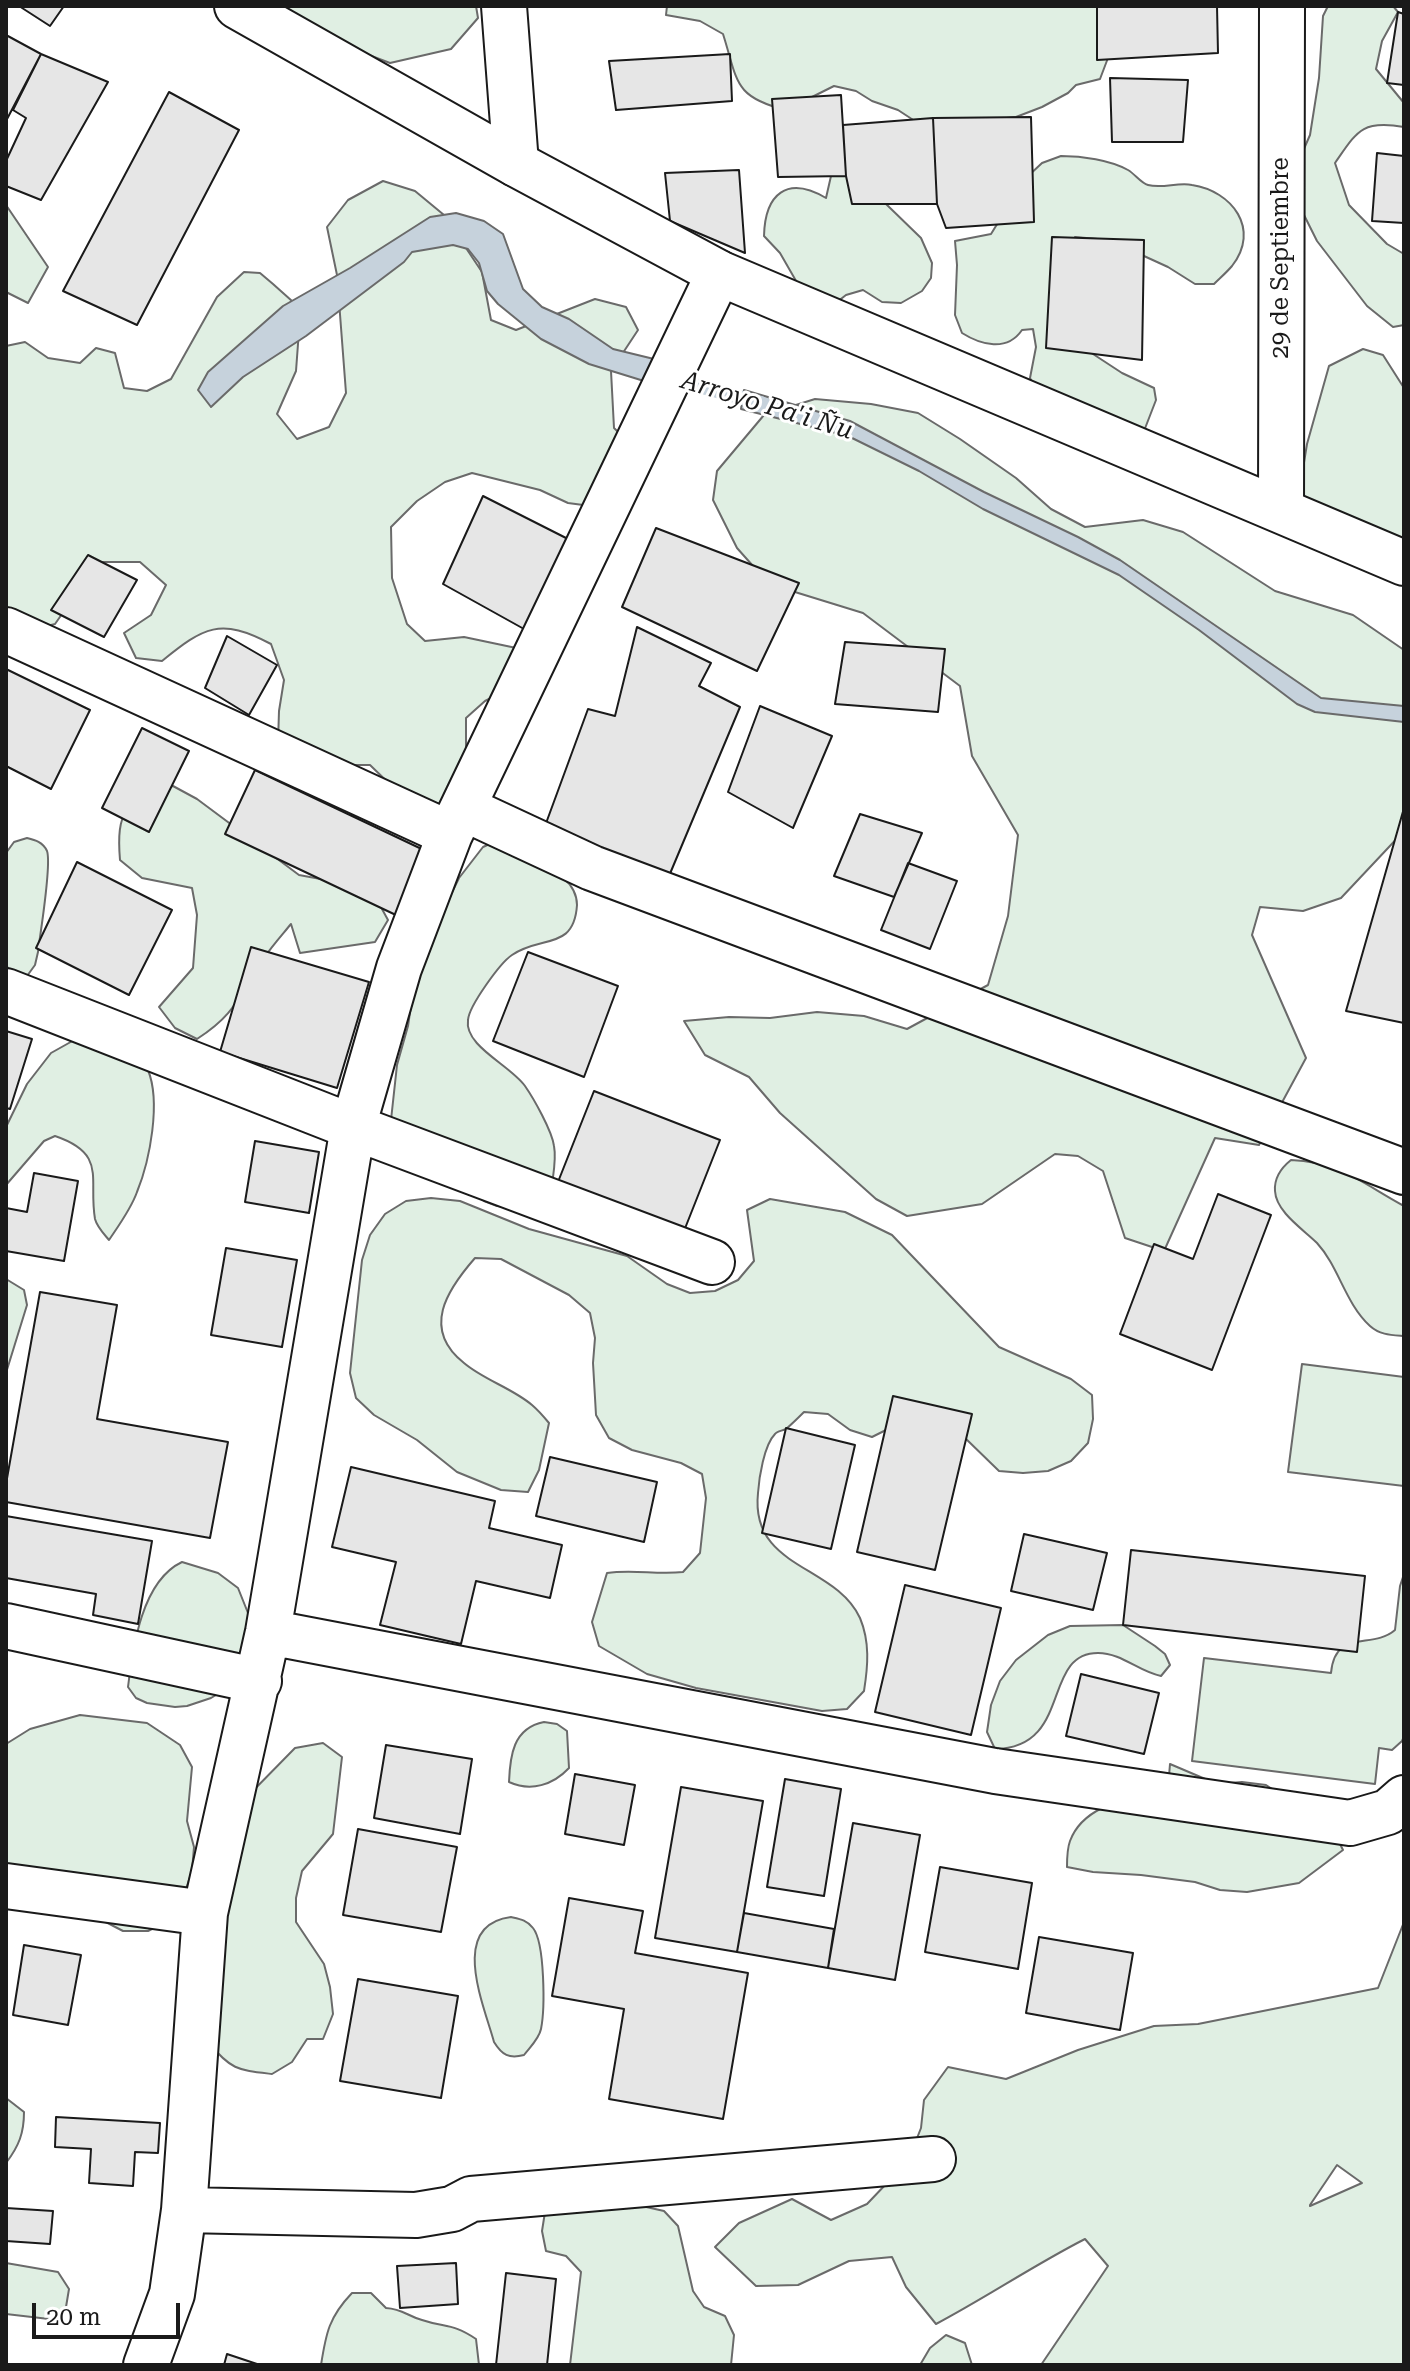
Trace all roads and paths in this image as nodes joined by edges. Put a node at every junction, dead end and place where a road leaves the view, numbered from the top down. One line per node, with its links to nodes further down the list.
1 (237, 6): 4 (street)
2 (504, 6): 4 (street)
3 (1282, 6): 6 (street, 29 de Septiembre)
4 (516, 164): 5 (street)
5 (719, 273): 6 (street); 9 (street)
6 (1281, 509): 7 (street)
7 (1404, 563)
8 (6, 630): 9 (street)
9 (456, 821): 11 (street); 12 (street)
10 (6, 991): 11 (street)
11 (353, 1127): 13 (street); 15 (street)
12 (1404, 1172)
13 (712, 1262)
14 (6, 1626): 16 (street)
15 (268, 1632): 16 (street); 17 (street)
16 (259, 1681): 19 (street)
17 (1404, 1798)
18 (6, 1886): 19 (street)
19 (205, 1913): 21 (street)
20 (933, 2159): 21 (street)
21 (184, 2210): 22 (street)
22 (146, 2365)

